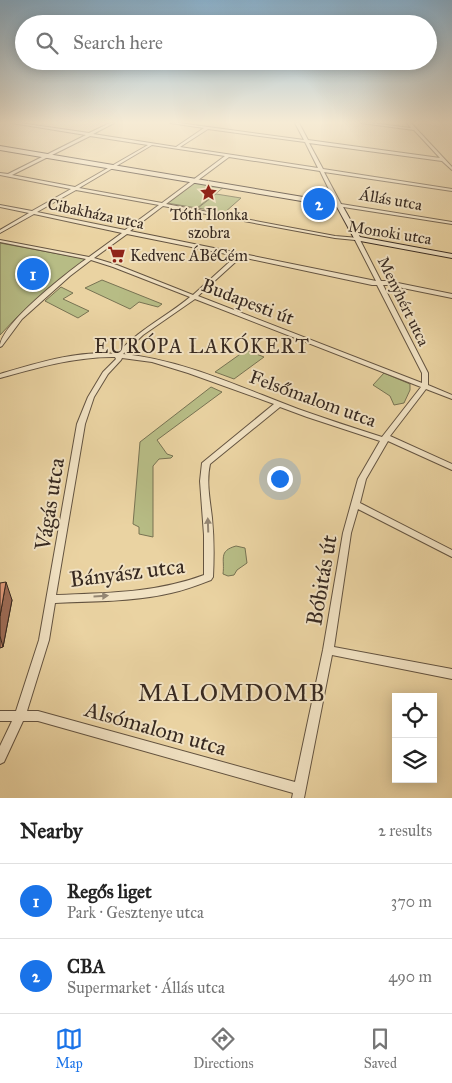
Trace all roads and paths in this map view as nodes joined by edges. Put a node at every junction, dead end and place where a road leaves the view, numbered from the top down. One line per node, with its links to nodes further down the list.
1 (38, 160): 12 (street)
2 (75, 160): 8 (street, Állás utca)
3 (122, 160): 8 (street)
4 (222, 160): 13 (street)
5 (256, 160): 10 (street)
6 (316, 160): 10 (street, Menyhért utca)
7 (444, 160): 9 (street)
8 (112, 166): 13 (street, Állás utca); 14 (street)
9 (452, 169)
10 (321, 170): 15 (street); 17 (street, Menyhért utca)
11 (0, 174): 12 (street, Monoki utca)
12 (8, 175): 14 (street, Monoki utca)
13 (195, 180): 16 (street); 17 (street, Állás utca)
14 (75, 188): 16 (street, Monoki utca); 19 (street)
15 (452, 190)
16 (162, 204): 21 (street); 23 (street, Monoki utca)
17 (339, 205): 20 (street, Állás utca); 23 (street, Menyhért utca)
18 (0, 206): 19 (street, Cibakháza utca)
19 (34, 213): 21 (street, Cibakháza utca); 22 (street)
20 (452, 223)
21 (125, 231): 25 (street, Cibakháza utca); 27 (street)
22 (0, 232)
23 (357, 239): 26 (street, Monoki utca); 28 (street, Menyhért utca)
24 (0, 241): 27 (street, Budapesti út)
25 (240, 256): 28 (street, Cibakháza utca); 29 (street, Vágás utca)
26 (452, 256)
27 (89, 258): 29 (street, Budapesti út); 31 (street)
28 (379, 282): 30 (street, Cibakháza utca); 34 (street, Menyhért utca)
29 (194, 296): 32 (street, Vágás utca); 34 (street, Budapesti út)
30 (452, 296)
31 (0, 345)
32 (118, 356): 33 (street, Felsőmalom utca); 36 (street, Felsőmalom utca); 41 (street, Vágás utca)
33 (0, 376)
34 (425, 386): 35 (street, Budapesti út); 37 (street, Bóbitás út)
35 (452, 398)
36 (278, 405): 37 (street, Felsőmalom utca); 41 (street, Bányász utca, one-way to 36)
37 (384, 439): 38 (street, Felsőmalom utca); 39 (street, Bóbitás út)
38 (452, 467)
39 (355, 504): 40 (street); 42 (street, Bóbitás út)
40 (452, 554)
41 (52, 599): 45 (street, Vágás utca)
42 (328, 650): 43 (street); 47 (street, Bóbitás út)
43 (452, 674)
44 (0, 716): 45 (street, Alsómalom utca)
45 (20, 716): 46 (street, Vágás utca); 47 (street, Alsómalom utca)
46 (0, 758)
47 (299, 793)

